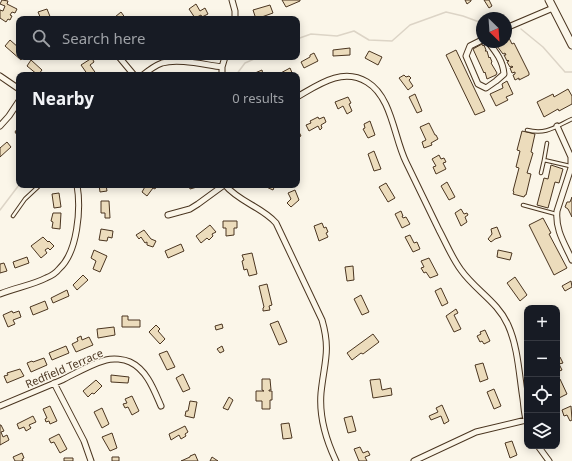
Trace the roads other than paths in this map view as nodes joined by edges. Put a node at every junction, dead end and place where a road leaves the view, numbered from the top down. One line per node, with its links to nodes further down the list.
1 (232, 0): 4 (street)
2 (549, 0): 3 (street)
3 (553, 8): 5 (street); 7 (street)
4 (235, 16)
5 (512, 25)
6 (476, 43): 8 (street)
7 (572, 45)
8 (493, 48)
9 (122, 60): 12 (street)
10 (224, 60): 11 (street)
11 (222, 67): 13 (street); 14 (street)
12 (132, 72)
13 (147, 72)
14 (222, 72)
15 (0, 76): 16 (street)
16 (16, 87)
17 (300, 95): 42 (street)
18 (16, 106): 20 (street)
19 (572, 119): 21 (lane)
20 (0, 126)
21 (557, 126): 22 (lane); 25 (street)
22 (526, 130)
23 (548, 143): 24 (lane)
24 (544, 160): 25 (lane); 26 (lane)
25 (571, 166): 27 (street)
26 (541, 173)
27 (566, 184): 28 (street); 34 (street)
28 (572, 186)
29 (37, 188): 36 (lane)
30 (77, 188): 38 (street)
31 (220, 188): 35 (street)
32 (227, 188): 46 (street)
33 (523, 205): 34 (lane)
34 (557, 214): 37 (street)
35 (168, 215)
36 (13, 216)
37 (572, 260)
38 (0, 294)
39 (54, 383): 40 (street, Redfield Terrace); 41 (street, Redfield Terrace); 45 (street)
40 (0, 406)
41 (161, 406)
42 (525, 413)
43 (524, 421): 47 (street)
44 (540, 449): 48 (street)
45 (91, 461)
46 (336, 461)
47 (414, 461)
48 (549, 461)

